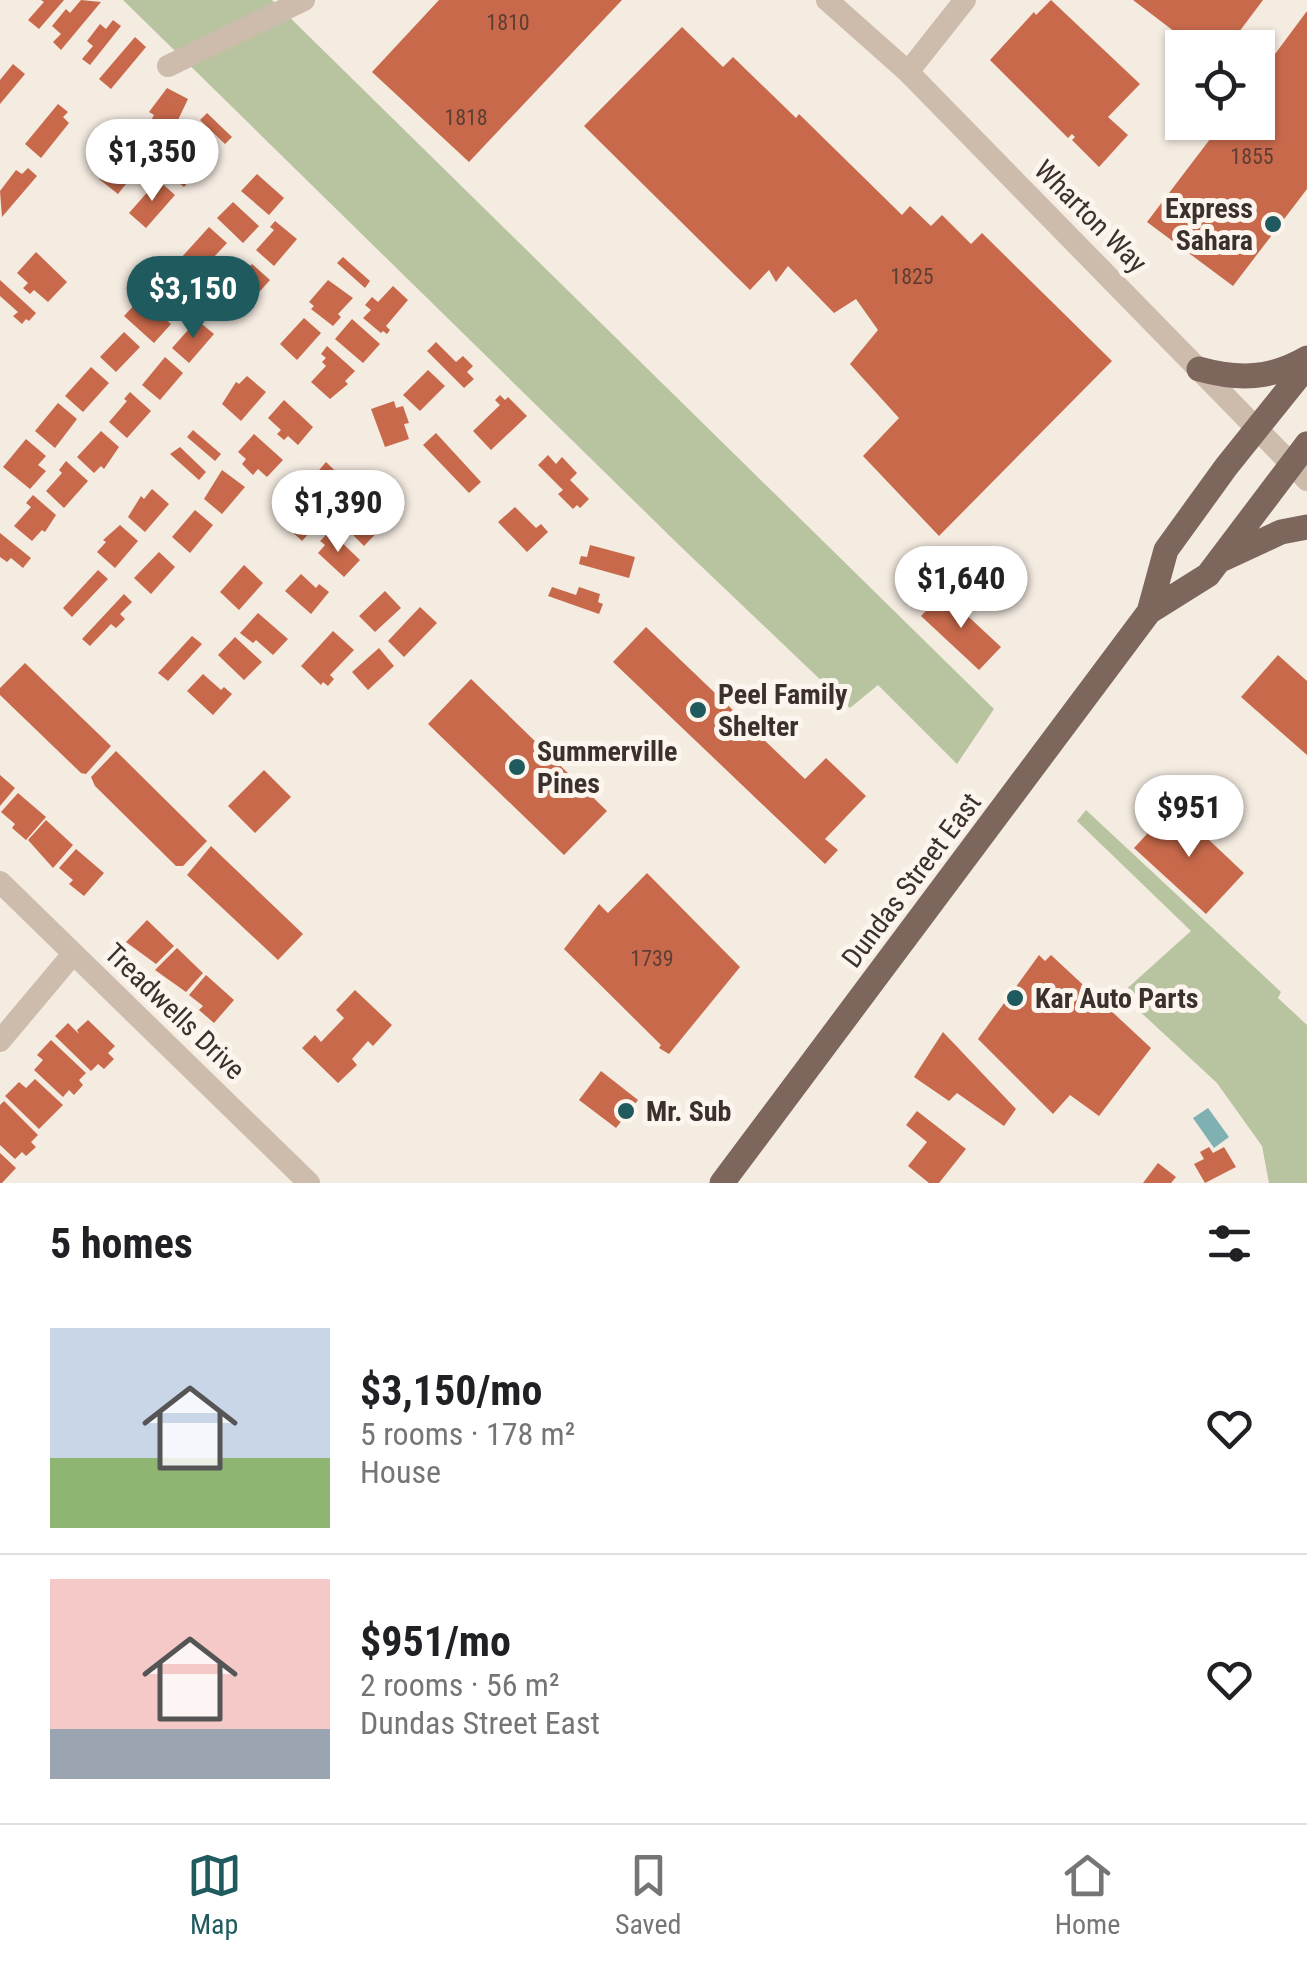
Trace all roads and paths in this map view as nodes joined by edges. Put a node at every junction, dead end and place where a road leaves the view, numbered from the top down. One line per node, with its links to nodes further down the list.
1 (304, 0): 4 (street)
2 (827, 0): 5 (street, Wharton Way)
3 (965, 0): 5 (street)
4 (168, 66)
5 (908, 72): 8 (street, Wharton Way)
6 (1307, 358): 8 (main road)
7 (1307, 366): 9 (main road, Dundas Street East)
8 (1199, 369): 9 (street, Wharton Way)
9 (1256, 428): 10 (street, Wharton Way); 13 (main road, Dundas Street East)
10 (1302, 463): 12 (main road, Dundas Street East)
11 (1307, 527): 12 (main road)
12 (1218, 562): 13 (main road, Dundas Street East)
13 (1150, 612): 18 (main road, Dundas Street East)
14 (0, 882): 15 (street, Treadwells Drive)
15 (74, 954): 16 (street); 17 (street, Treadwells Drive)
16 (0, 1041)
17 (309, 1183)
18 (722, 1183)

